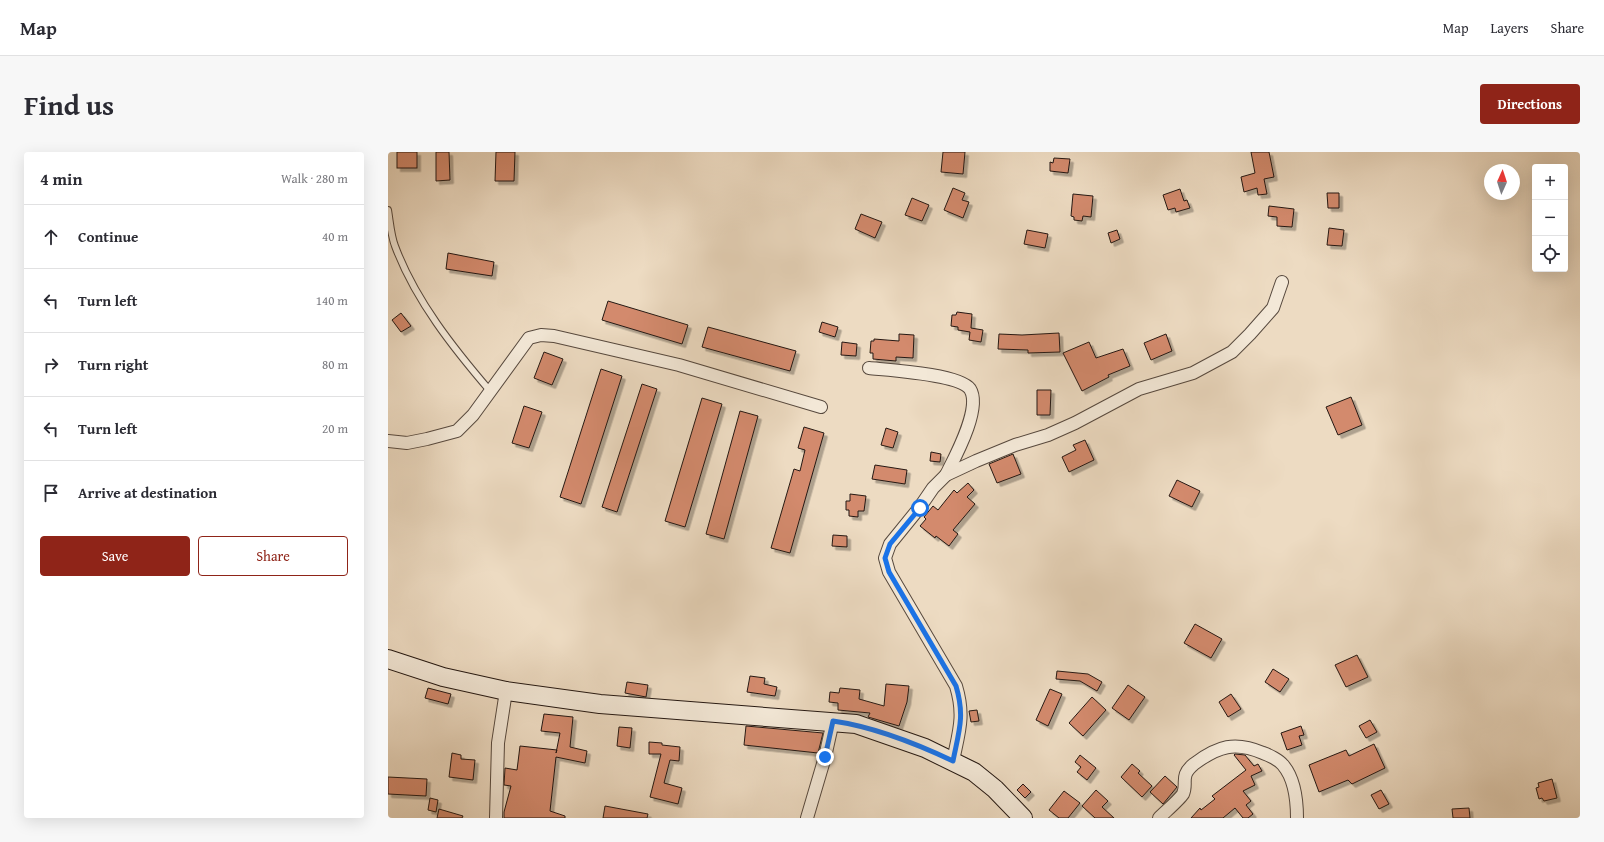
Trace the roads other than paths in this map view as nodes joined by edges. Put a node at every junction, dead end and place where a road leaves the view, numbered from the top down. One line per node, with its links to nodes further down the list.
1 (388, 210): 4 (lane)
2 (1282, 282): 7 (street)
3 (869, 368): 7 (street)
4 (490, 392): 5 (street); 6 (street)
5 (821, 407)
6 (388, 441)
7 (946, 475): 11 (street)
8 (388, 659): 9 (street)
9 (506, 691): 10 (street); 12 (street)
10 (833, 721): 11 (street); 13 (street)
11 (953, 761): 14 (street)
12 (496, 818)
13 (807, 818)
14 (1023, 818)
15 (1159, 818): 16 (street)
16 (1297, 818)

